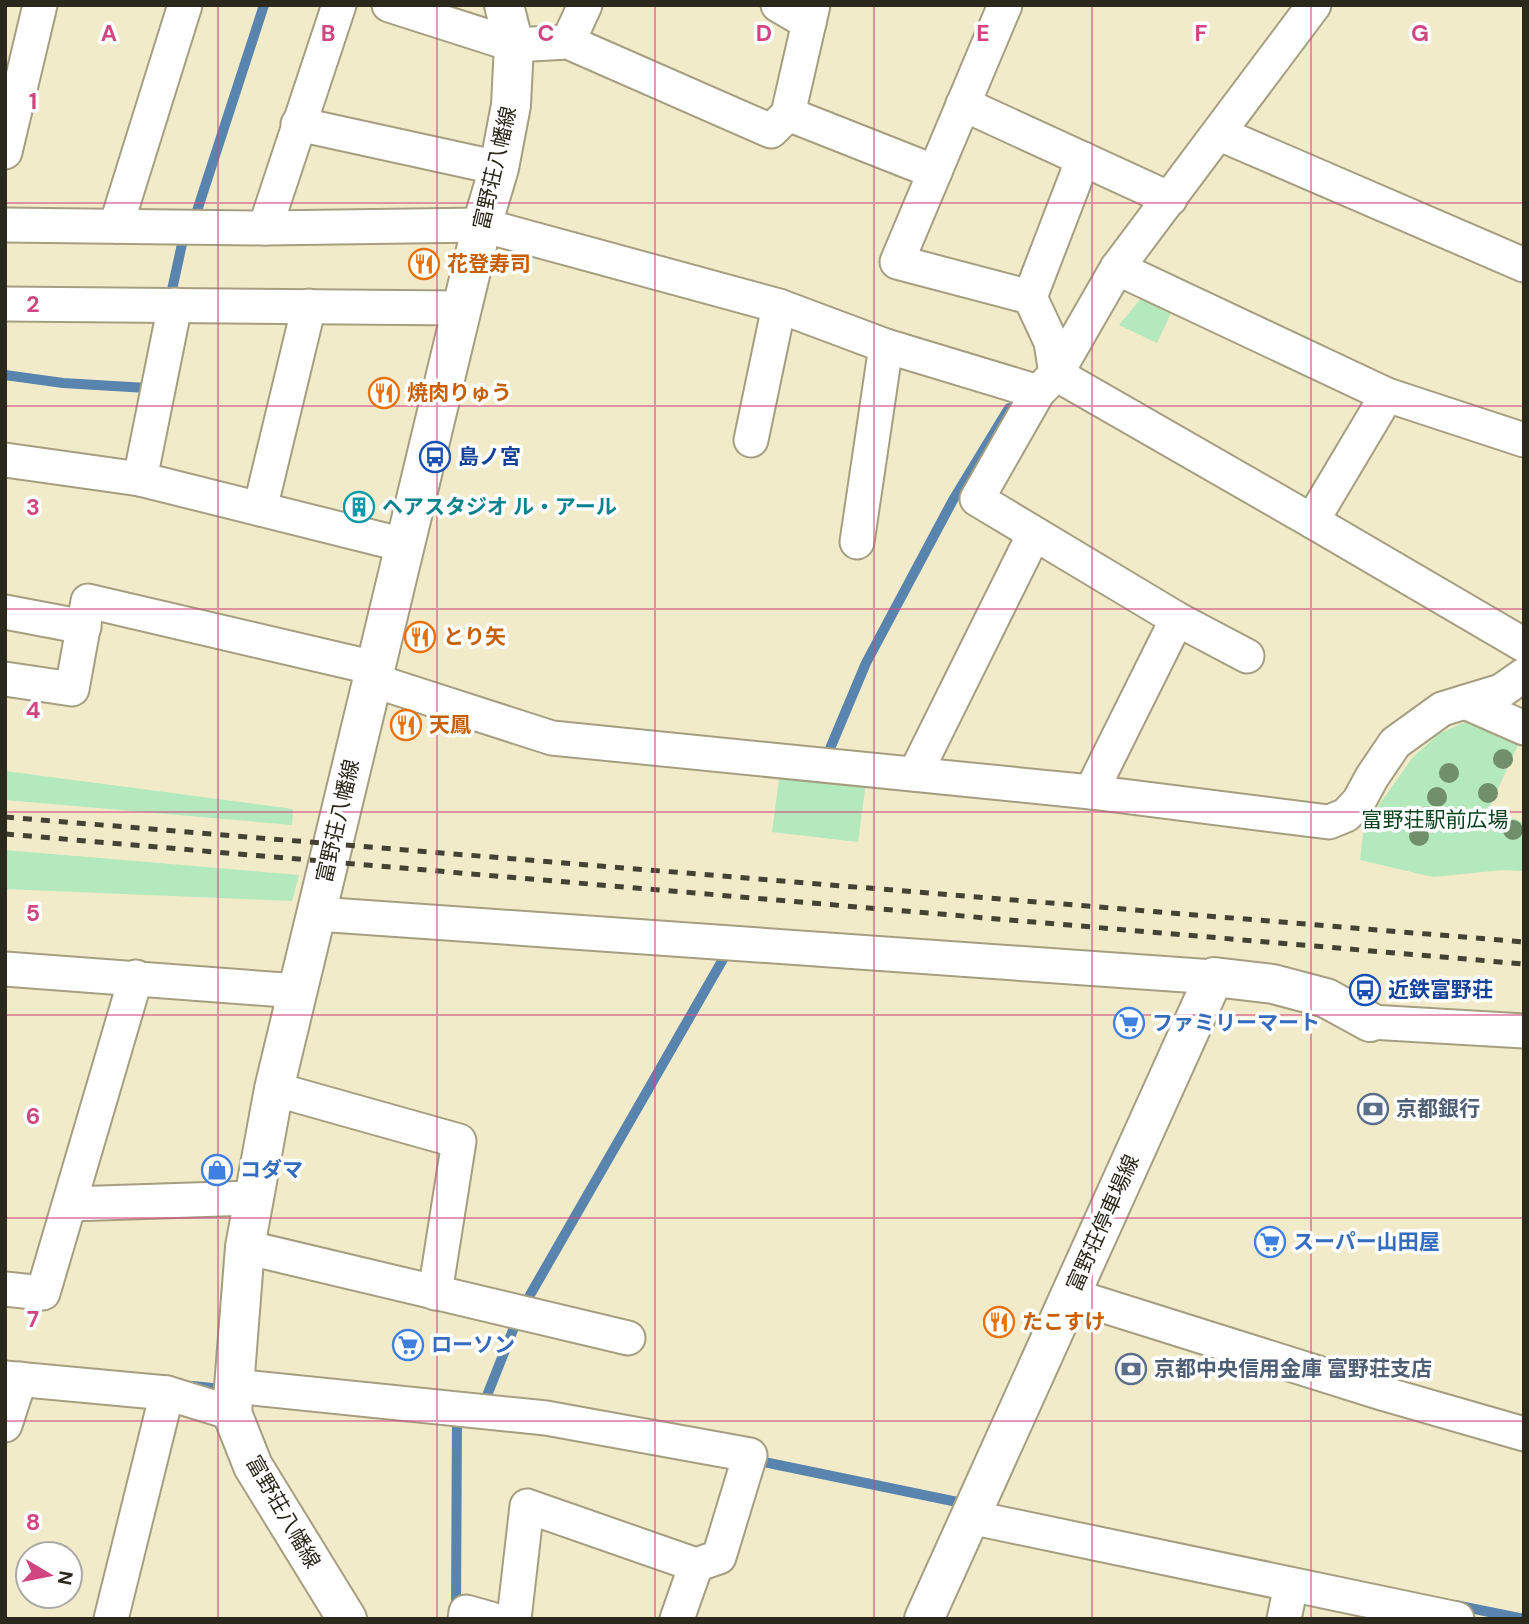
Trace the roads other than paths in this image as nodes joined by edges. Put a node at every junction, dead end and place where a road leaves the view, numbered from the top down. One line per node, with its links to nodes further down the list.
1 (40, 5): 17 (street)
2 (185, 5): 24 (street)
3 (339, 5): 15 (street)
4 (389, 5): 12 (street)
5 (504, 5): 12 (main road, 富野荘八幡線)
6 (585, 5): 11 (street)
7 (778, 5): 10 (street)
8 (1005, 5): 13 (street)
9 (1314, 5): 16 (street)
10 (811, 14): 14 (street)
11 (568, 42): 12 (street); 14 (street)
12 (514, 45): 19 (main road, 富野荘八幡線)
13 (963, 104): 18 (street); 20 (street)
14 (788, 114): 20 (street)
15 (299, 124): 19 (street); 25 (street)
16 (1220, 134): 21 (street); 26 (street)
17 (5, 152)
18 (1083, 159): 21 (street); 28 (street)
19 (499, 168): 23 (main road, 富野荘八幡線)
20 (935, 172): 28 (street)
21 (1170, 199): 27 (street)
22 (5, 225): 24 (street)
23 (481, 225): 25 (street); 32 (street); 33 (main road, 富野荘八幡線)
24 (116, 226): 25 (street)
25 (265, 228)
26 (1524, 265)
27 (1116, 268): 35 (street); 36 (street)
28 (1030, 297): 35 (street)
29 (5, 304): 30 (street)
30 (175, 305): 31 (street); 40 (street)
31 (309, 306): 33 (street); 41 (street)
32 (779, 306): 34 (street); 37 (street)
33 (461, 308): 45 (main road, 富野荘八幡線)
34 (886, 346): 35 (street); 44 (street)
35 (1047, 383): 42 (street); 43 (street)
36 (1387, 395): 38 (street); 42 (street)
37 (751, 440)
38 (1524, 440)
39 (5, 460): 40 (street)
40 (139, 479): 41 (street)
41 (260, 509): 45 (street)
42 (1312, 520): 49 (street)
43 (1034, 534): 47 (street); 56 (street)
44 (857, 542)
45 (404, 545): 51 (main road, 富野荘八幡線)
46 (5, 612): 48 (street)
47 (1177, 619): 50 (street); 57 (street)
48 (84, 627): 51 (street); 53 (street)
49 (1524, 645)
50 (1247, 656)
51 (374, 674): 56 (street); 58 (main road, 富野荘八幡線)
52 (1524, 676): 54 (street)
53 (5, 680)
54 (1465, 702): 55 (street); 57 (street)
55 (1524, 728)
56 (915, 774): 57 (street)
57 (1091, 792)
58 (317, 914): 61 (street); 62 (main road, 富野荘八幡線)
59 (6, 972): 60 (street)
60 (136, 977): 62 (street); 67 (street)
61 (1214, 977): 63 (main road); 71 (main road, 富野荘停車場線)
62 (298, 991): 65 (main road, 富野荘八幡線)
63 (1370, 1022): 64 (street)
64 (1524, 1031)
65 (274, 1089): 66 (main road, 富野荘八幡線); 70 (street)
66 (252, 1198): 67 (street); 68 (main road, 富野荘八幡線)
67 (70, 1204): 69 (street)
68 (245, 1247): 70 (street); 75 (main road, 富野荘八幡線)
69 (5, 1289)
70 (435, 1293): 72 (street)
71 (1070, 1295): 77 (street); 78 (main road, 富野荘停車場線)
72 (628, 1338)
73 (13, 1378): 74 (street); 76 (street)
74 (167, 1393): 75 (street); 82 (street)
75 (233, 1399): 79 (street); 83 (main road, 富野荘八幡線)
76 (5, 1425)
77 (1524, 1434)
78 (970, 1517): 80 (street); 88 (main road, 富野荘停車場線)
79 (696, 1565): 86 (street); 87 (street)
80 (1291, 1585): 81 (street); 89 (street)
81 (1454, 1618)
82 (111, 1619)
83 (346, 1619)
84 (465, 1619): 85 (street)
85 (491, 1619)
86 (514, 1619)
87 (677, 1619)
88 (924, 1619)
89 (1284, 1619)

